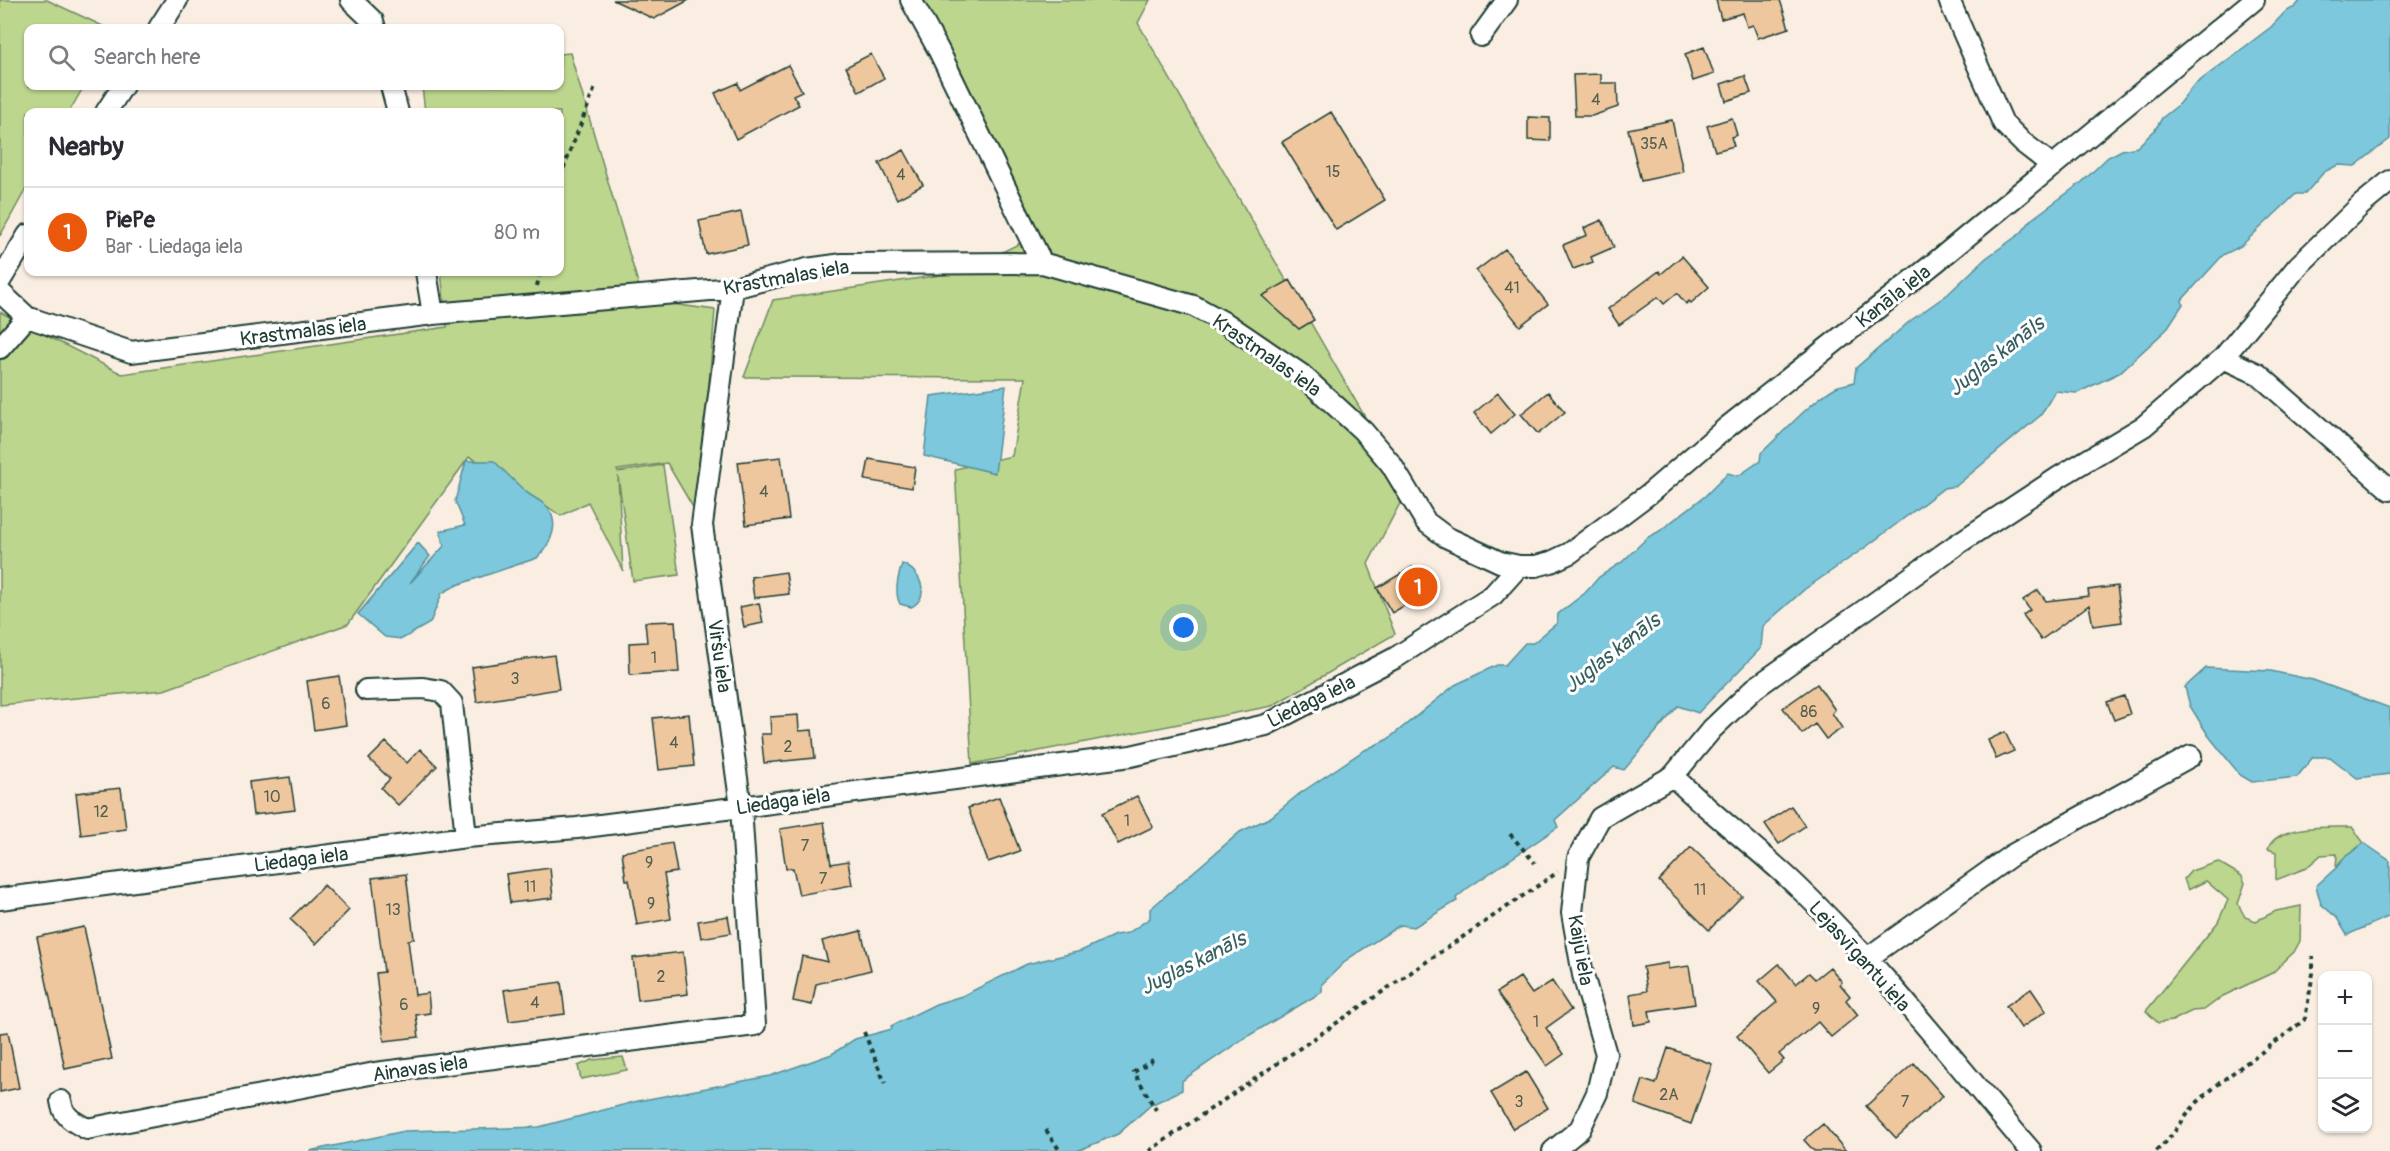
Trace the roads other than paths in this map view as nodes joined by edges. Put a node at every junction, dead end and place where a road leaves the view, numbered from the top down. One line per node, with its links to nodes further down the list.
1 (177, 0): 7 (street)
2 (351, 0): 8 (street)
3 (911, 0): 17 (street)
4 (1507, 0): 9 (street)
5 (1949, 0): 14 (street)
6 (2254, 0): 14 (street, Kanāla iela)
7 (162, 24)
8 (374, 24)
9 (1481, 36)
10 (120, 90): 12 (street)
11 (392, 90): 13 (street)
12 (109, 108)
13 (397, 108)
14 (2053, 166): 27 (street, Kanāla iela)
15 (2390, 181): 25 (street)
16 (24, 242): 19 (street)
17 (1042, 263): 20 (street, Krastmalas iela); 27 (street, Krastmalas iela)
18 (427, 276): 22 (street)
19 (0, 281)
20 (733, 288): 22 (street, Krastmalas iela); 31 (street, Viršu iela)
21 (0, 292): 23 (street, Krastmalas iela)
22 (433, 314): 23 (street, Krastmalas iela)
23 (27, 316): 24 (street)
24 (0, 348)
25 (2223, 358): 26 (street); 30 (street)
26 (2390, 490)
27 (1519, 566): 31 (street, Liedaga iela)
28 (366, 690): 32 (street)
29 (2192, 756): 34 (street)
30 (1673, 776): 34 (street, Lejasvīgantu iela); 37 (street, Kaiju iela)
31 (741, 807): 32 (street, Liedaga iela); 35 (street, Viršu iela)
32 (466, 837): 33 (street, Liedaga iela)
33 (0, 899)
34 (1866, 959): 38 (street, Lejasvīgantu iela)
35 (755, 1025): 36 (street, Ainavas iela)
36 (61, 1101)
37 (1552, 1151)
38 (2031, 1151)

